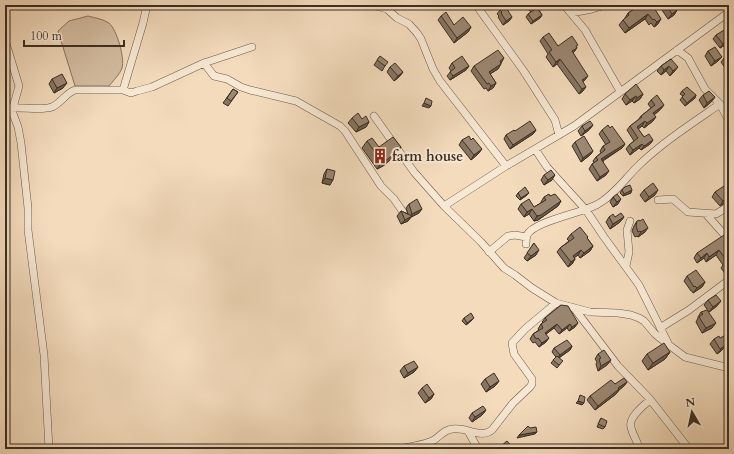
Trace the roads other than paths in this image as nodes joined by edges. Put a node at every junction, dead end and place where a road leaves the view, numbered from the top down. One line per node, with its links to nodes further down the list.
1 (147, 5): 12 (street)
2 (372, 5): 20 (street)
3 (476, 5): 18 (street)
4 (564, 5): 7 (street)
5 (606, 5): 7 (street)
6 (729, 12): 10 (street)
7 (571, 13): 13 (street)
8 (5, 40): 15 (street)
9 (252, 47): 11 (street)
10 (677, 50): 13 (street); 14 (street)
11 (204, 63): 12 (street); 25 (street)
12 (122, 90): 15 (street)
13 (620, 91): 18 (street)
14 (720, 104): 17 (street); 24 (street)
15 (9, 108): 40 (street)
16 (374, 116): 22 (street)
17 (729, 121)
18 (559, 135): 19 (street)
19 (535, 149): 20 (street); 24 (street)
20 (506, 166): 22 (street)
21 (658, 200): 26 (street)
22 (444, 206): 29 (street)
23 (729, 206): 26 (street)
24 (586, 210): 29 (street); 30 (street)
25 (403, 212)
26 (706, 214): 28 (street)
27 (630, 221): 30 (street)
28 (729, 240)
29 (490, 252): 32 (street)
30 (626, 266): 34 (street)
31 (729, 280): 34 (street)
32 (556, 303): 33 (street); 38 (street)
33 (574, 308): 35 (street); 37 (street)
34 (660, 328): 35 (street)
35 (669, 345): 36 (street)
36 (729, 368)
37 (650, 400): 39 (street); 43 (street)
38 (468, 431): 41 (street); 42 (street)
39 (638, 444)
40 (49, 449)
41 (394, 449)
42 (478, 449)
43 (689, 449)

